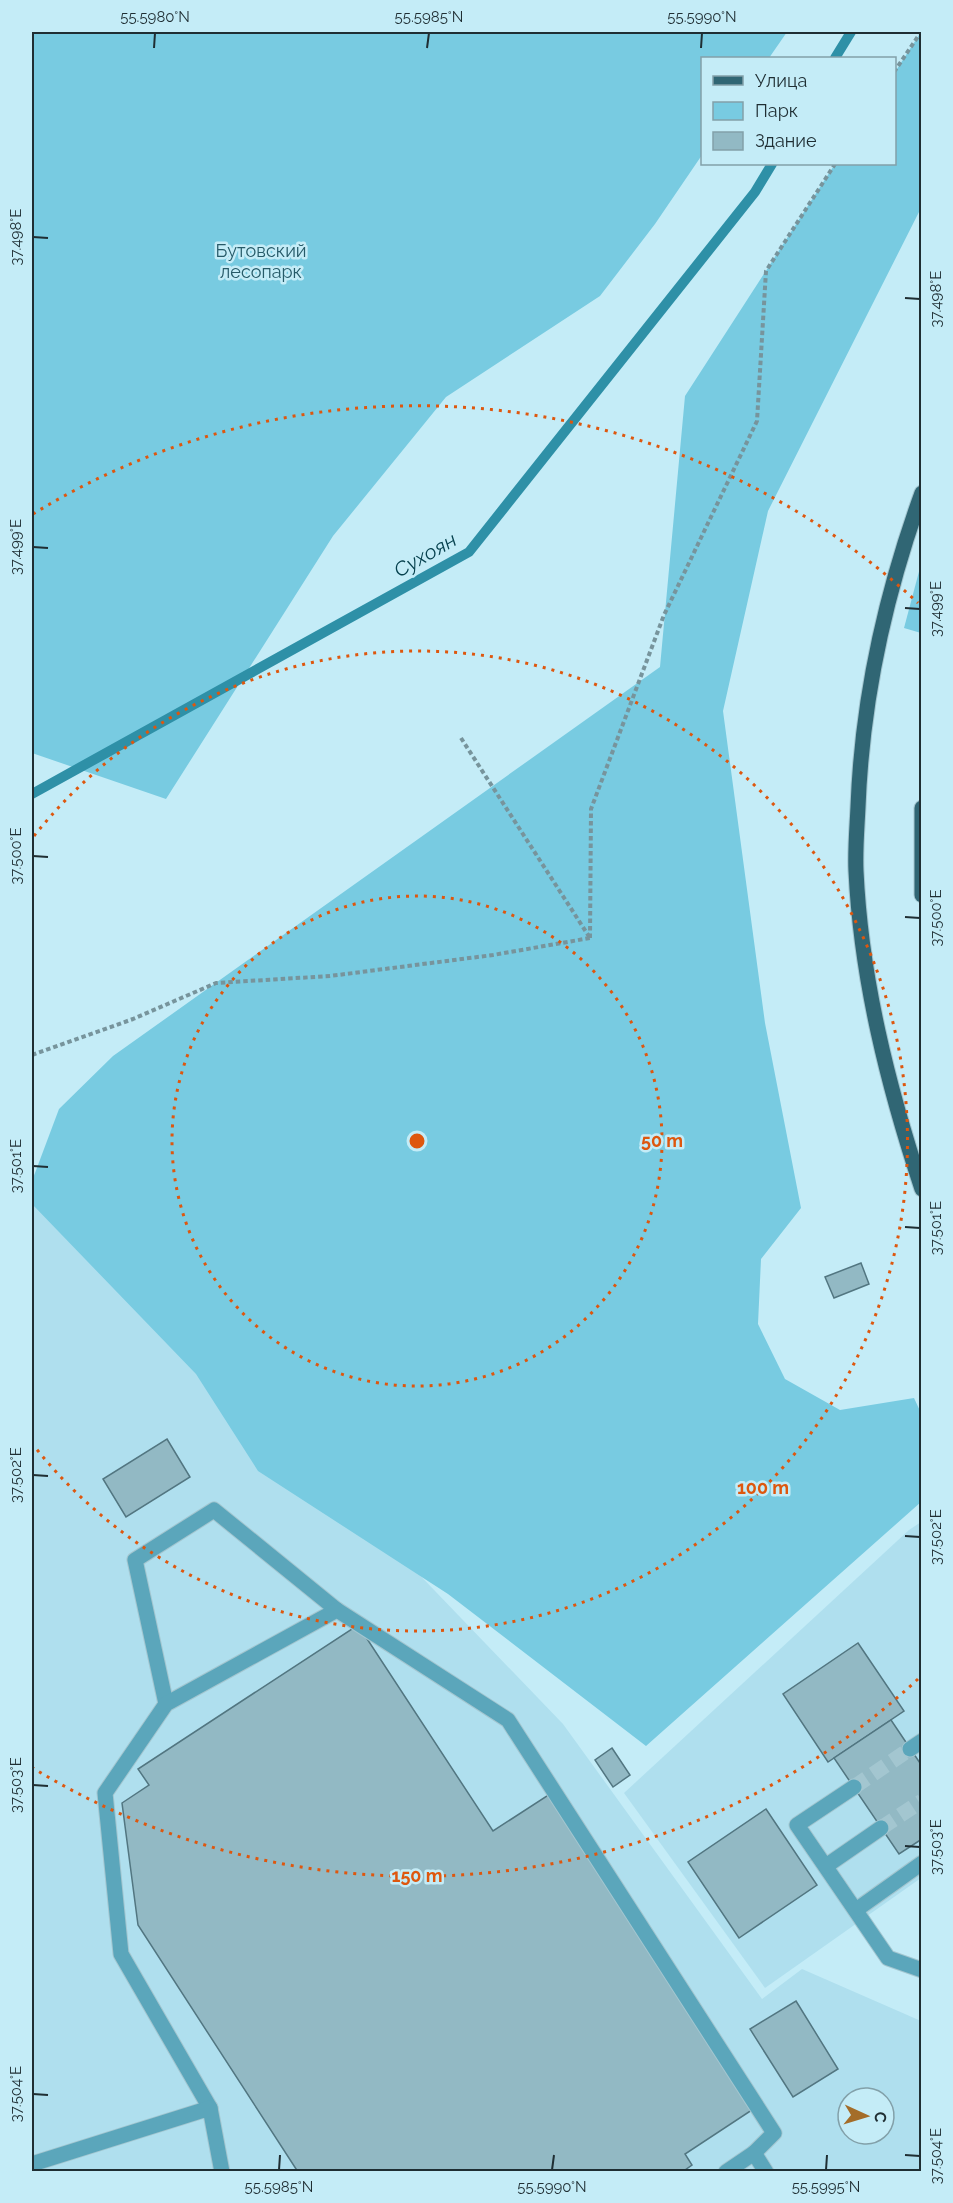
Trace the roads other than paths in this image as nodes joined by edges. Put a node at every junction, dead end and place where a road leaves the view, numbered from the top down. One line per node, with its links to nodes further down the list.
1 (921, 493): 4 (main road)
2 (921, 807): 3 (main road)
3 (921, 895)
4 (921, 1189)
5 (337, 1610): 6 (lane); 6 (lane); 14 (lane)
6 (166, 1704): 13 (lane)
7 (854, 1787): 10 (lane)
8 (881, 1828): 10 (lane)
9 (921, 1863): 11 (lane)
10 (826, 1866): 11 (lane)
11 (856, 1910): 12 (lane)
12 (921, 1970)
13 (210, 2108): 15 (lane); 16 (lane)
14 (754, 2153): 17 (lane); 18 (lane)
15 (32, 2164)
16 (222, 2172)
17 (726, 2172)
18 (766, 2172)

